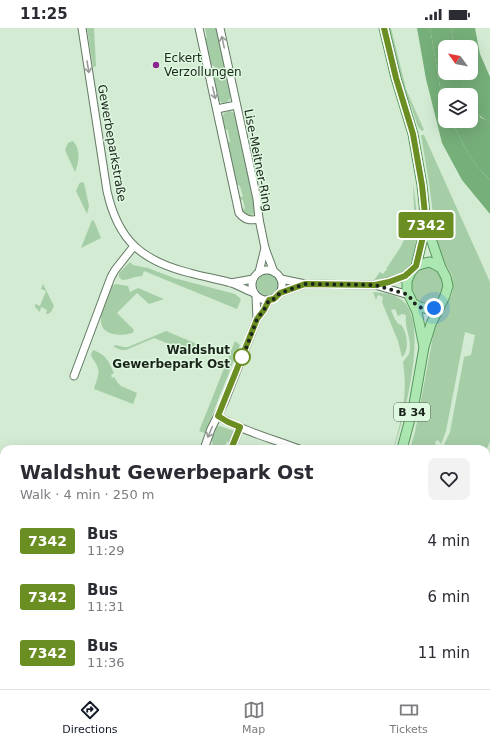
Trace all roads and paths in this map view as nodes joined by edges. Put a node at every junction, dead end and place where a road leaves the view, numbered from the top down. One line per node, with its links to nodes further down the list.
1 (82, 28): 9 (street, Gewerbeparkstraße, one-way to 9)
2 (199, 28): 6 (street, Lise-Meitner-Ring, one-way to 6)
3 (220, 28): 5 (street, Lise-Meitner-Ring, one-way to 3)
4 (384, 28): 8 (main road, B 34)
5 (236, 105): 6 (street, Lise-Meitner-Ring); 7 (street, Lise-Meitner-Ring)
6 (217, 109): 7 (street, Lise-Meitner-Ring)
7 (259, 219): 10 (street, Lise-Meitner-Ring)
8 (426, 224): 11 (main road, B 34); 12 (main road, B 34)
9 (134, 246): 17 (street, Gewerbeparkstraße); 28 (street)
10 (265, 248): 13 (street, Lise-Meitner-Ring); 14 (street, Lise-Meitner-Ring)
11 (442, 268): 12 (main road); 25 (main road, B 34)
12 (413, 269): 19 (street); 22 (main road, B 34)
13 (259, 272): 14 (street); 15 (street)
14 (274, 272): 16 (street)
15 (253, 279): 17 (street, Gewerbeparkstraße); 21 (street)
16 (281, 279): 18 (street); 20 (street)
17 (231, 283): 21 (street, Gewerbeparkstraße)
18 (305, 284): 19 (street); 20 (street)
19 (375, 285): 22 (street)
20 (280, 293): 23 (street)
21 (255, 294): 23 (street, Gewerbeparkstraße); 26 (street)
22 (409, 295): 24 (main road, B 34)
23 (269, 300): 26 (street)
24 (414, 304): 25 (main road); 27 (main road, B 34)
25 (440, 304): 27 (main road, B 34)
26 (257, 319): 29 (street)
27 (424, 347): 34 (main road, B 34)
28 (74, 376)
29 (218, 416): 30 (street); 31 (street, one-way to 31)
30 (240, 427): 32 (street); 33 (street)
31 (205, 445)
32 (233, 445)
33 (288, 445)
34 (403, 445)

